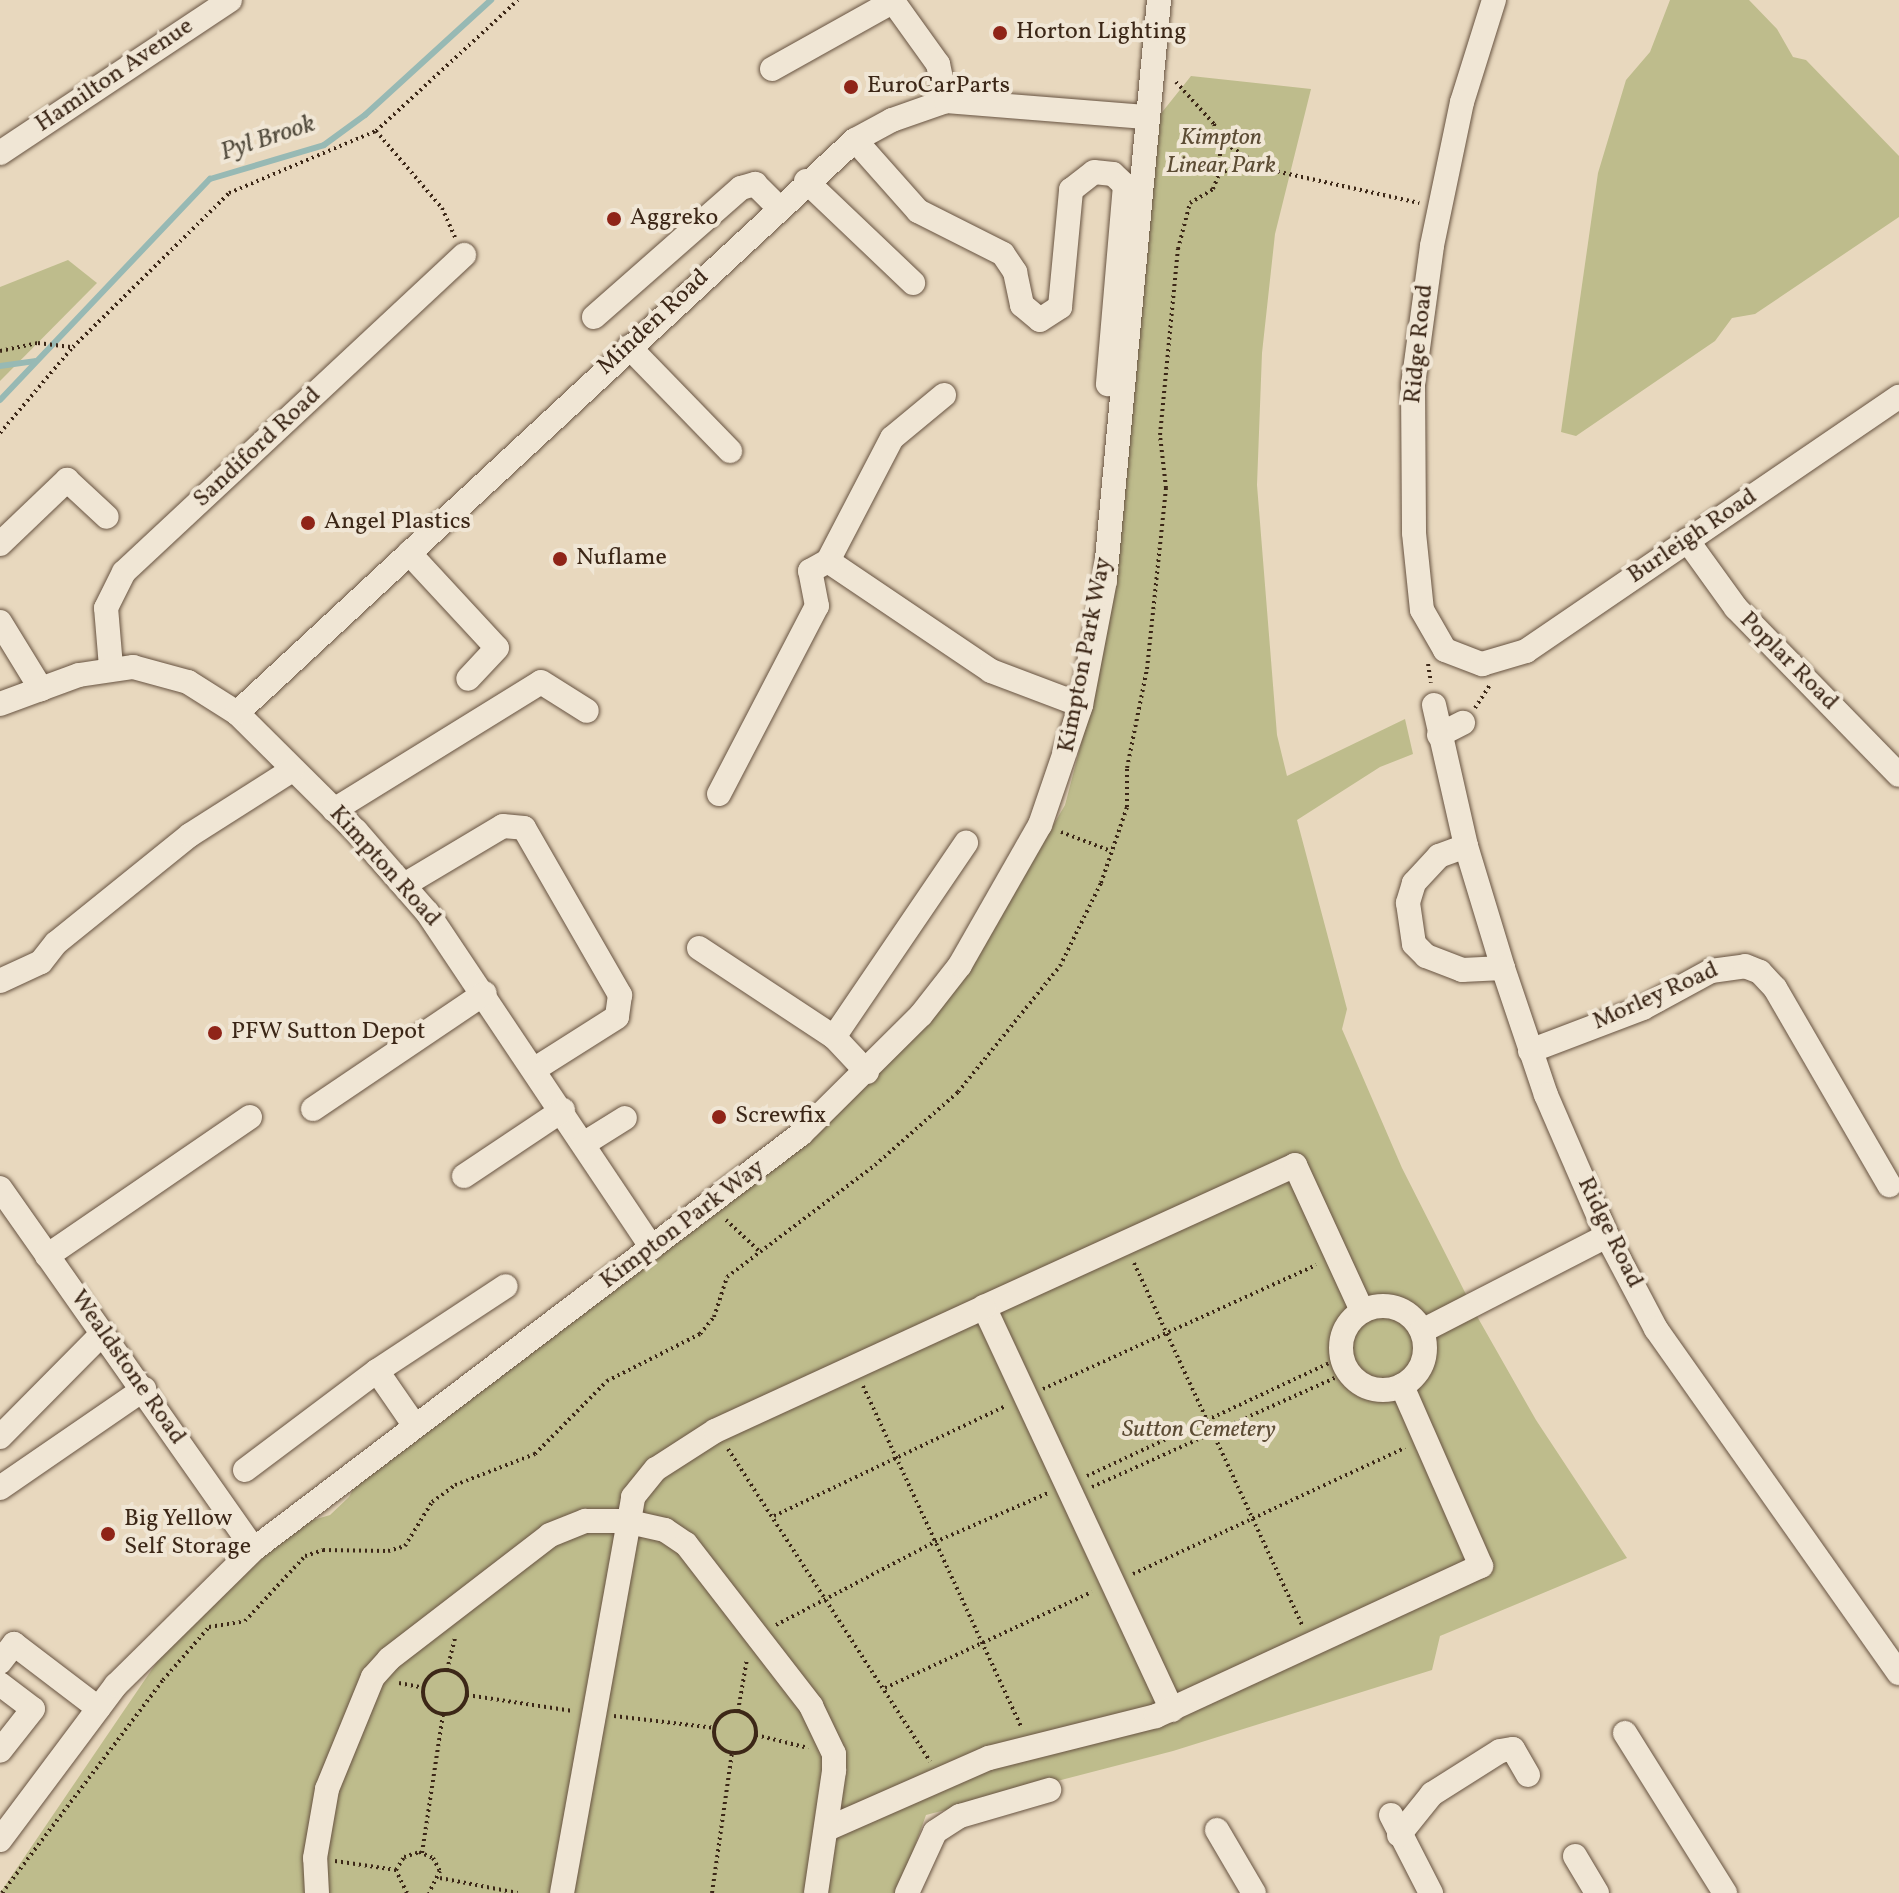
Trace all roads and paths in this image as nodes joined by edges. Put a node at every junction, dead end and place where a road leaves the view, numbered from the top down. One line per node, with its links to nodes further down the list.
1 (230, 0): 13 (street, Hamilton Avenue)
2 (518, 0): 10 (path)
3 (1159, 0): 9 (street, Kimpton Park Way)
4 (1494, 0): 18 (street, Ridge Road)
5 (892, 1): 6 (street); 8 (street)
6 (772, 69)
7 (1176, 82): 12 (path)
8 (946, 101): 9 (street, Minden Road); 11 (street, Minden Road)
9 (1145, 117): 27 (street, Kimpton Park Way)
10 (376, 131): 19 (path); 22 (path)
11 (855, 140): 16 (street, Minden Road); 27 (street)
12 (1221, 141): 14 (path); 15 (path)
13 (0, 153)
14 (1253, 159): 15 (path); 18 (path)
15 (1219, 174): 55 (path)
16 (806, 181): 17 (street, Minden Road); 20 (street)
17 (778, 207): 21 (street); 23 (street, Minden Road)
18 (1440, 208): 36 (street, Ridge Road)
19 (464, 255): 37 (street, Sandiford Road)
20 (913, 283)
21 (594, 317)
22 (73, 347): 24 (path); 28 (path)
23 (629, 347): 29 (street); 33 (street, Minden Road)
24 (0, 351)
25 (944, 395): 34 (street)
26 (1899, 397): 31 (street, Burleigh Road)
27 (1120, 421): 42 (street, Kimpton Park Way)
28 (0, 433)
29 (730, 451)
30 (107, 517): 32 (street)
31 (1687, 540): 38 (street, Burleigh Road); 49 (street, Poplar Road)
32 (0, 544)
33 (409, 553): 39 (street); 45 (street, Minden Road)
34 (828, 561): 42 (street); 50 (street)
35 (0, 622): 40 (street)
36 (1429, 643): 38 (street); 43 (path)
37 (111, 667): 40 (street, Kimpton Road); 45 (street, Kimpton Road)
38 (1493, 668): 46 (path)
39 (468, 679)
40 (41, 689): 41 (street, Kimpton Road)
41 (0, 704)
42 (1081, 705): 52 (street, Kimpton Park Way)
43 (1434, 705): 47 (street, Ridge Road)
44 (587, 711): 51 (street)
45 (237, 713): 48 (street, Kimpton Road)
46 (1463, 723): 47 (street)
47 (1439, 735): 54 (street, Ridge Road)
48 (292, 770): 51 (street, Kimpton Road); 59 (street)
49 (1899, 775)
50 (719, 794)
51 (334, 810): 56 (street, Kimpton Road)
52 (1040, 825): 55 (path); 64 (street, Kimpton Park Way)
53 (966, 843): 61 (street)
54 (1466, 846): 58 (street, Ridge Road); 58 (street)
55 (1111, 851): 77 (path)
56 (404, 885): 60 (street, Kimpton Road); 63 (street)
57 (699, 948): 61 (street)
58 (1503, 968): 62 (street, Ridge Road)
59 (0, 981)
60 (485, 993): 63 (street, Kimpton Road); 65 (street)
61 (834, 1037): 64 (street)
62 (1530, 1051): 71 (street, Morley Road); 74 (street, Ridge Road)
63 (535, 1069): 66 (street, Kimpton Road)
64 (867, 1072): 73 (street, Kimpton Park Way)
65 (313, 1109)
66 (563, 1110): 69 (street, Kimpton Road); 70 (street)
67 (250, 1117): 78 (street)
68 (625, 1118): 69 (street)
69 (585, 1143): 76 (street, Kimpton Road)
70 (464, 1176)
71 (1889, 1185)
72 (3, 1198): 78 (street, Wealdstone Road)
73 (710, 1205): 76 (street, Kimpton Park Way); 77 (path)
74 (1607, 1236): 83 (street); 110 (street, Ridge Road)
75 (1125, 1242): 79 (street); 81 (street); 85 (path)
76 (652, 1248): 93 (street, Kimpton Park Way)
77 (759, 1251): 135 (path)
78 (47, 1256): 84 (street, Wealdstone Road)
79 (1336, 1256): 82 (street); 85 (path)
80 (506, 1286): 88 (street)
81 (984, 1307): 87 (street); 91 (street)
82 (1362, 1311): 83 (street); 86 (street)
83 (1422, 1331): 89 (street)
84 (103, 1333): 90 (street, Wealdstone Road); 95 (street)
85 (1166, 1333): 91 (path); 92 (path)
86 (1342, 1357): 89 (street); 92 (path)
87 (854, 1366): 94 (street); 97 (path)
88 (377, 1371): 93 (street); 98 (street)
89 (1402, 1386): 96 (street)
90 (144, 1389): 100 (street); 104 (street, Wealdstone Road)
91 (1026, 1397): 97 (path); 99 (street)
92 (1207, 1419): 99 (path); 102 (path)
93 (415, 1426): 104 (street, Kimpton Park Way)
94 (715, 1431): 101 (path); 103 (street)
95 (0, 1437)
96 (1425, 1438): 102 (path); 108 (street)
97 (896, 1457): 101 (path); 107 (path)
98 (245, 1470)
99 (1066, 1486): 105 (street)
100 (0, 1488)
101 (774, 1516): 112 (path)
102 (1252, 1519): 105 (path); 108 (path)
103 (625, 1521): 106 (street); 131 (street); 140 (street)
104 (254, 1549): 113 (street, Kimpton Park Way)
105 (1112, 1583): 107 (path); 114 (street)
106 (754, 1635): 115 (path); 122 (street)
107 (982, 1642): 112 (path); 119 (path)
108 (1312, 1647): 114 (street)
109 (7, 1653): 113 (street)
110 (1899, 1673)
111 (0, 1684): 120 (street)
112 (885, 1688): 124 (path)
113 (98, 1708): 128 (street, Kimpton Park Way)
114 (1172, 1710): 119 (street)
115 (738, 1711): 118 (path); 121 (path)
116 (443, 1714): 116 (path); 129 (path)
117 (1625, 1733): 146 (street)
118 (756, 1735): 121 (path); 122 (path)
119 (1031, 1746): 124 (street)
120 (0, 1751)
121 (732, 1753): 141 (path)
122 (834, 1754): 126 (street)
123 (1528, 1775): 145 (street)
124 (940, 1778): 126 (street)
125 (1049, 1790): 143 (street)
126 (827, 1829): 142 (street)
127 (1217, 1830): 144 (street)
128 (0, 1840)
129 (422, 1853): 132 (path); 133 (path)
130 (1575, 1856): 134 (street)
131 (315, 1858): 132 (path); 136 (street)
132 (396, 1870): 137 (path)
133 (440, 1878): 138 (path); 139 (path)
134 (1591, 1891)
135 (2, 1893)
136 (317, 1893)
137 (407, 1893)
138 (429, 1893)
139 (515, 1893)
140 (562, 1893)
141 (712, 1893)
142 (816, 1893)
143 (907, 1893)
144 (1254, 1893)
145 (1431, 1893)
146 (1725, 1893)

